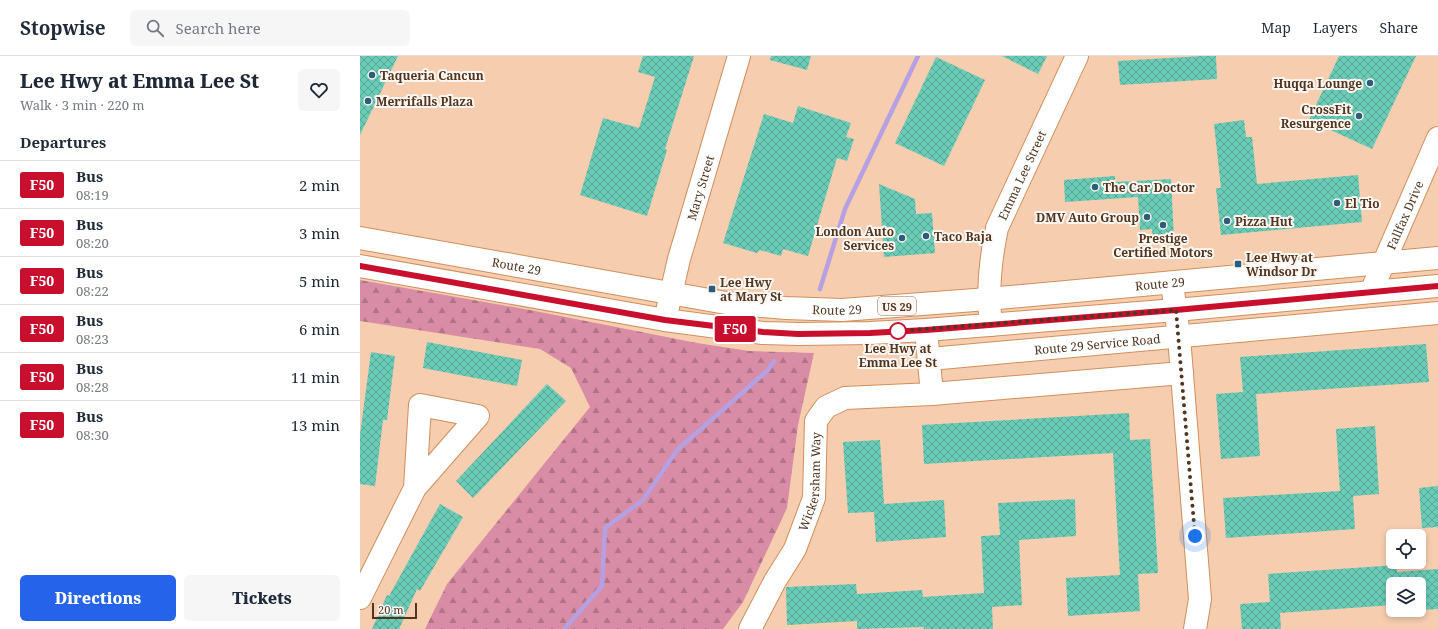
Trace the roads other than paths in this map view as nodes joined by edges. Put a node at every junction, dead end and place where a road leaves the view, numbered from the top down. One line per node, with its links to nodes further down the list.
1 (739, 56): 11 (street, Mary Street)
2 (1077, 56): 12 (street, Emma Lee Street)
3 (1438, 138): 6 (street, Fallfax Drive)
4 (360, 238): 11 (street, Route 29 / US 29)
5 (1438, 258): 6 (street, Route 29 / US 29)
6 (1383, 263): 8 (street, Route 29 / US 29); 10 (street, Fallfax Drive)
7 (360, 266): 15 (street, US 29)
8 (1172, 283): 12 (street, Route 29 / US 29); 13 (street)
9 (1438, 286): 10 (street, US 29)
10 (1371, 292): 13 (street, US 29)
11 (670, 294): 12 (street, Route 29 / US 29); 15 (street, Mary Street)
12 (988, 299): 16 (street, Emma Lee Street)
13 (1176, 310): 16 (street, US 29); 18 (street)
14 (1438, 313): 18 (street, Route 29 Service Road)
15 (665, 320): 17 (street, US 29)
16 (990, 325): 17 (street, US 29)
17 (926, 330): 19 (street)
18 (1179, 337): 19 (street, Route 29 Service Road); 20 (street)
19 (930, 359): 21 (street)
20 (1182, 373): 21 (street, Wickersham Way); 26 (street)
21 (932, 394): 25 (street, Wickersham Way)
22 (415, 488): 23 (street)
23 (366, 572): 24 (street)
24 (360, 598)
25 (750, 629)
26 (1195, 629)

